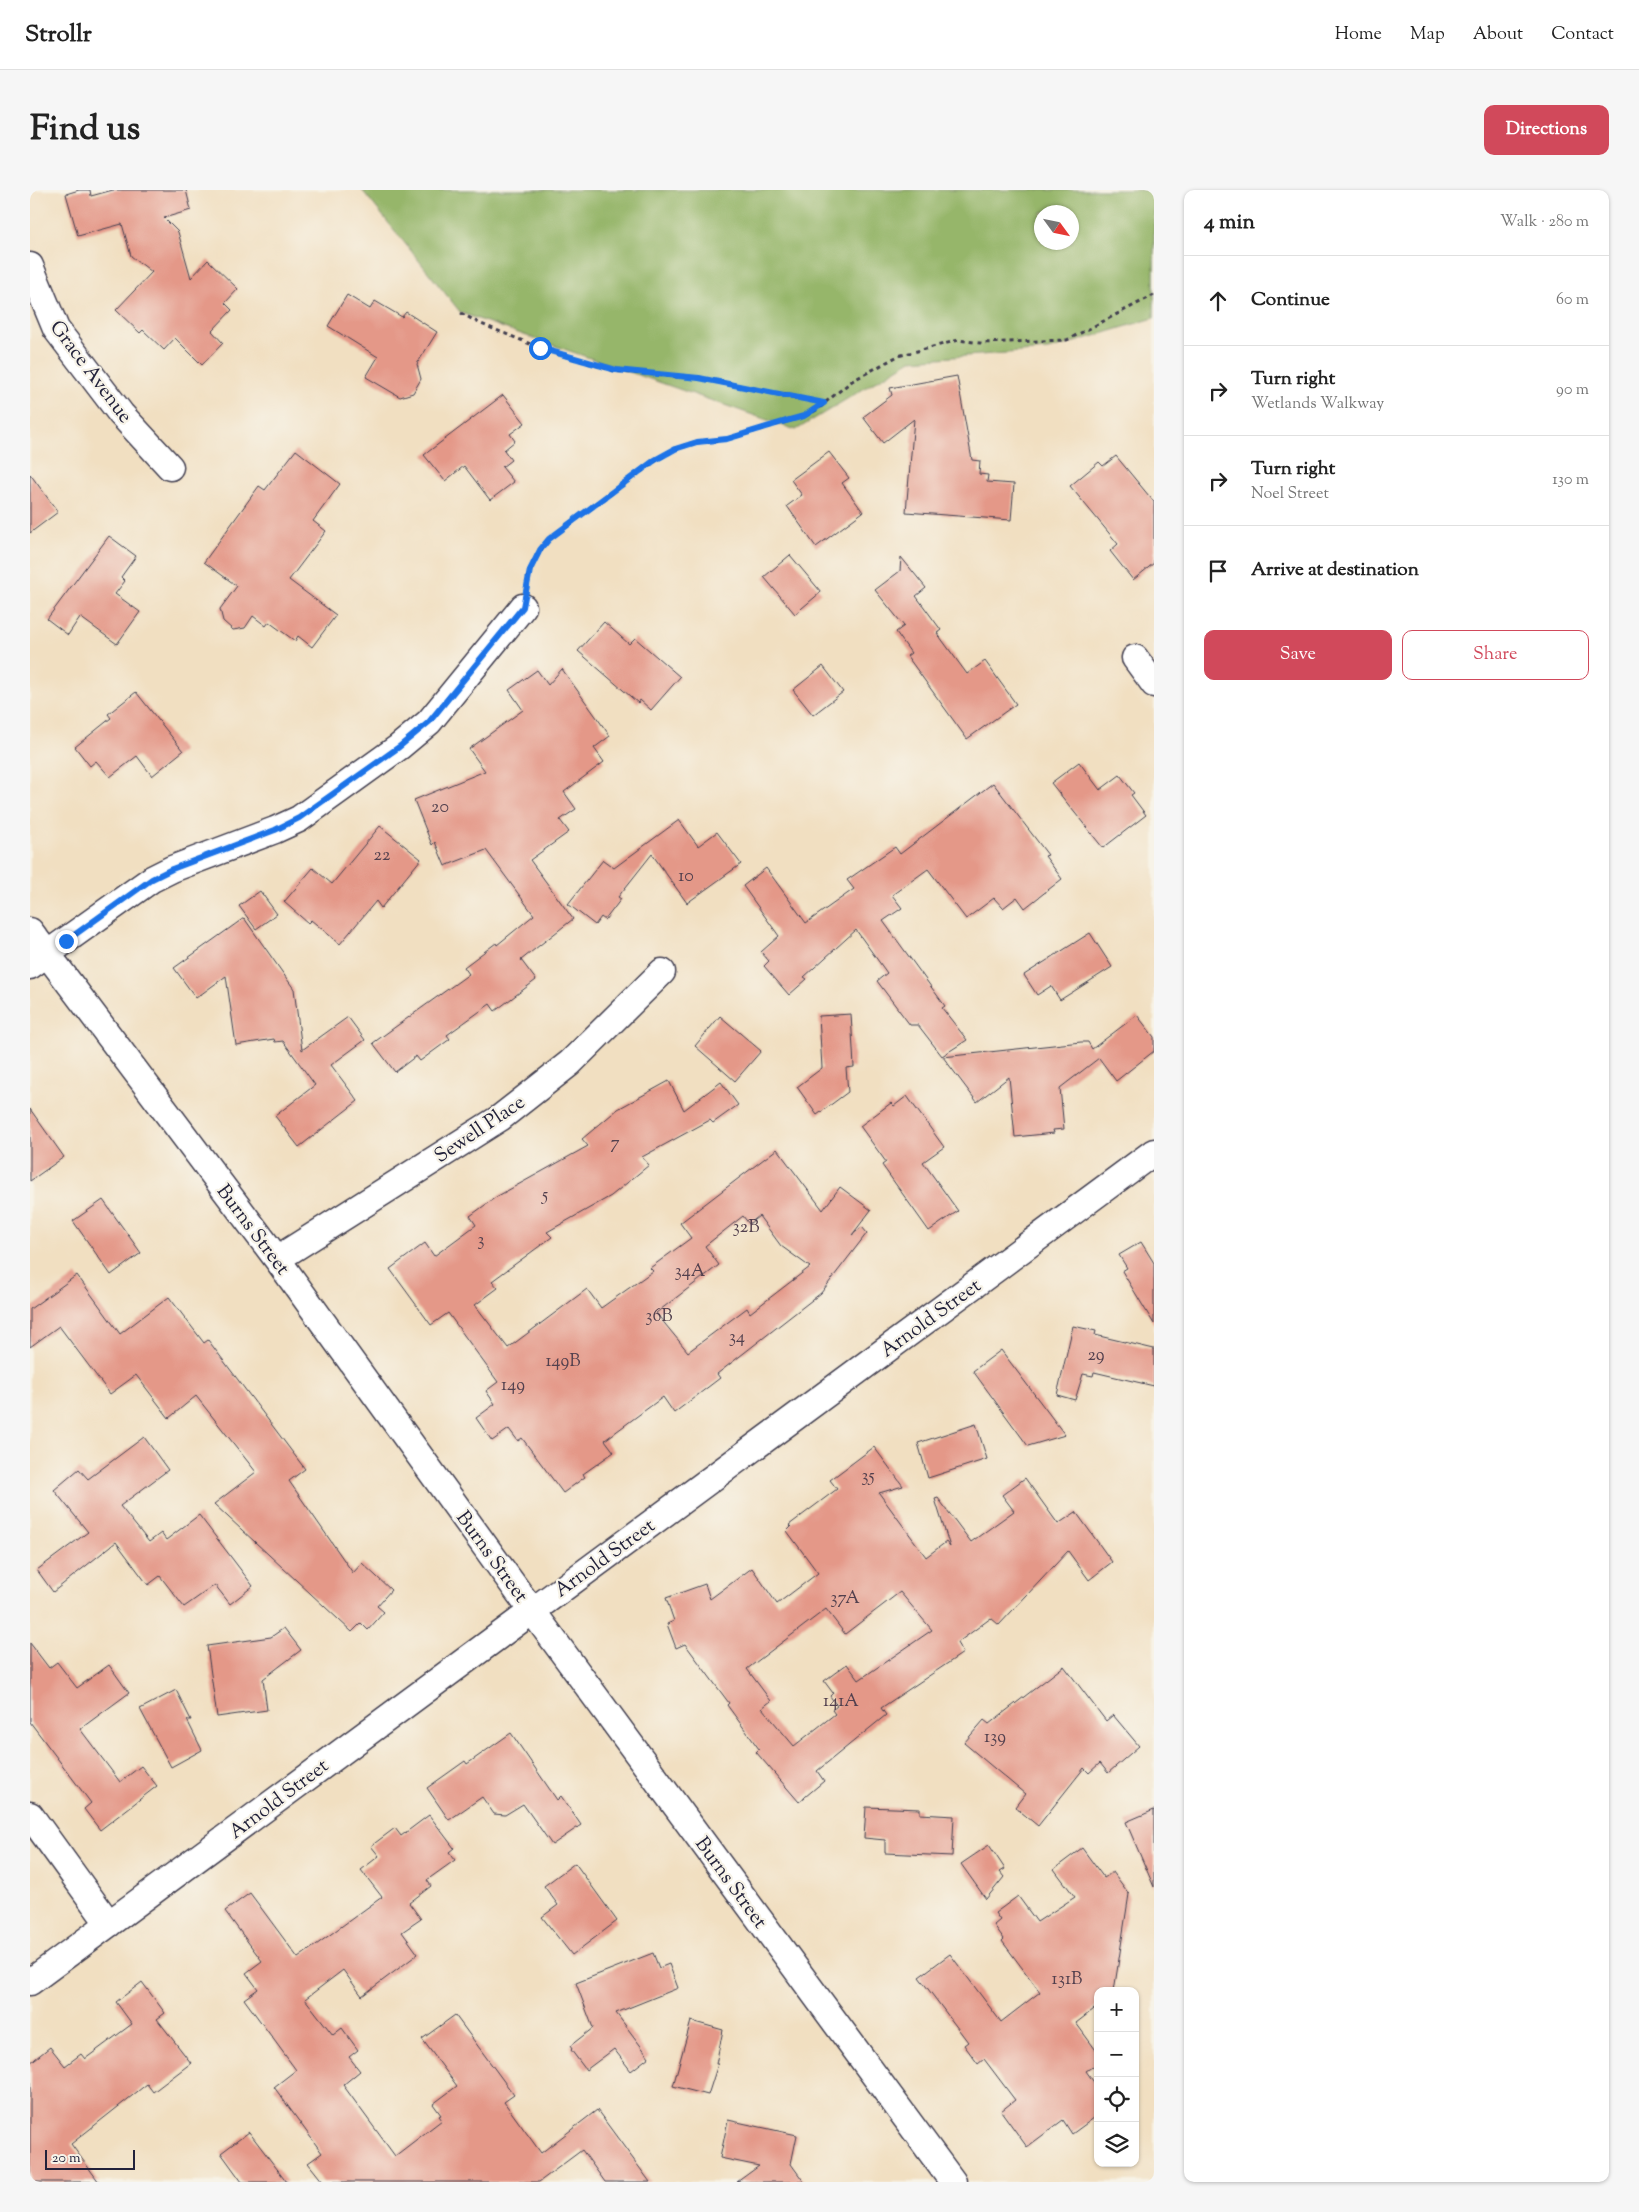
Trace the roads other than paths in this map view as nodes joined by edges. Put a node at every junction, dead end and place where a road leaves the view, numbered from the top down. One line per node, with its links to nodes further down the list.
1 (30, 266): 2 (street, Grace Avenue)
2 (170, 467)
3 (523, 607): 7 (street)
4 (1135, 658): 5 (street)
5 (1154, 684)
6 (30, 931): 7 (street, Burns Street)
7 (38, 960): 10 (street, Burns Street)
8 (662, 972): 10 (street, Sewell Place)
9 (1154, 1152): 11 (street, Arnold Street)
10 (277, 1259): 11 (street, Burns Street)
11 (533, 1610): 13 (street, Arnold Street); 15 (street, Burns Street)
12 (30, 1815): 13 (street)
13 (109, 1924): 14 (street, Arnold Street)
14 (30, 1982)
15 (954, 2182)

